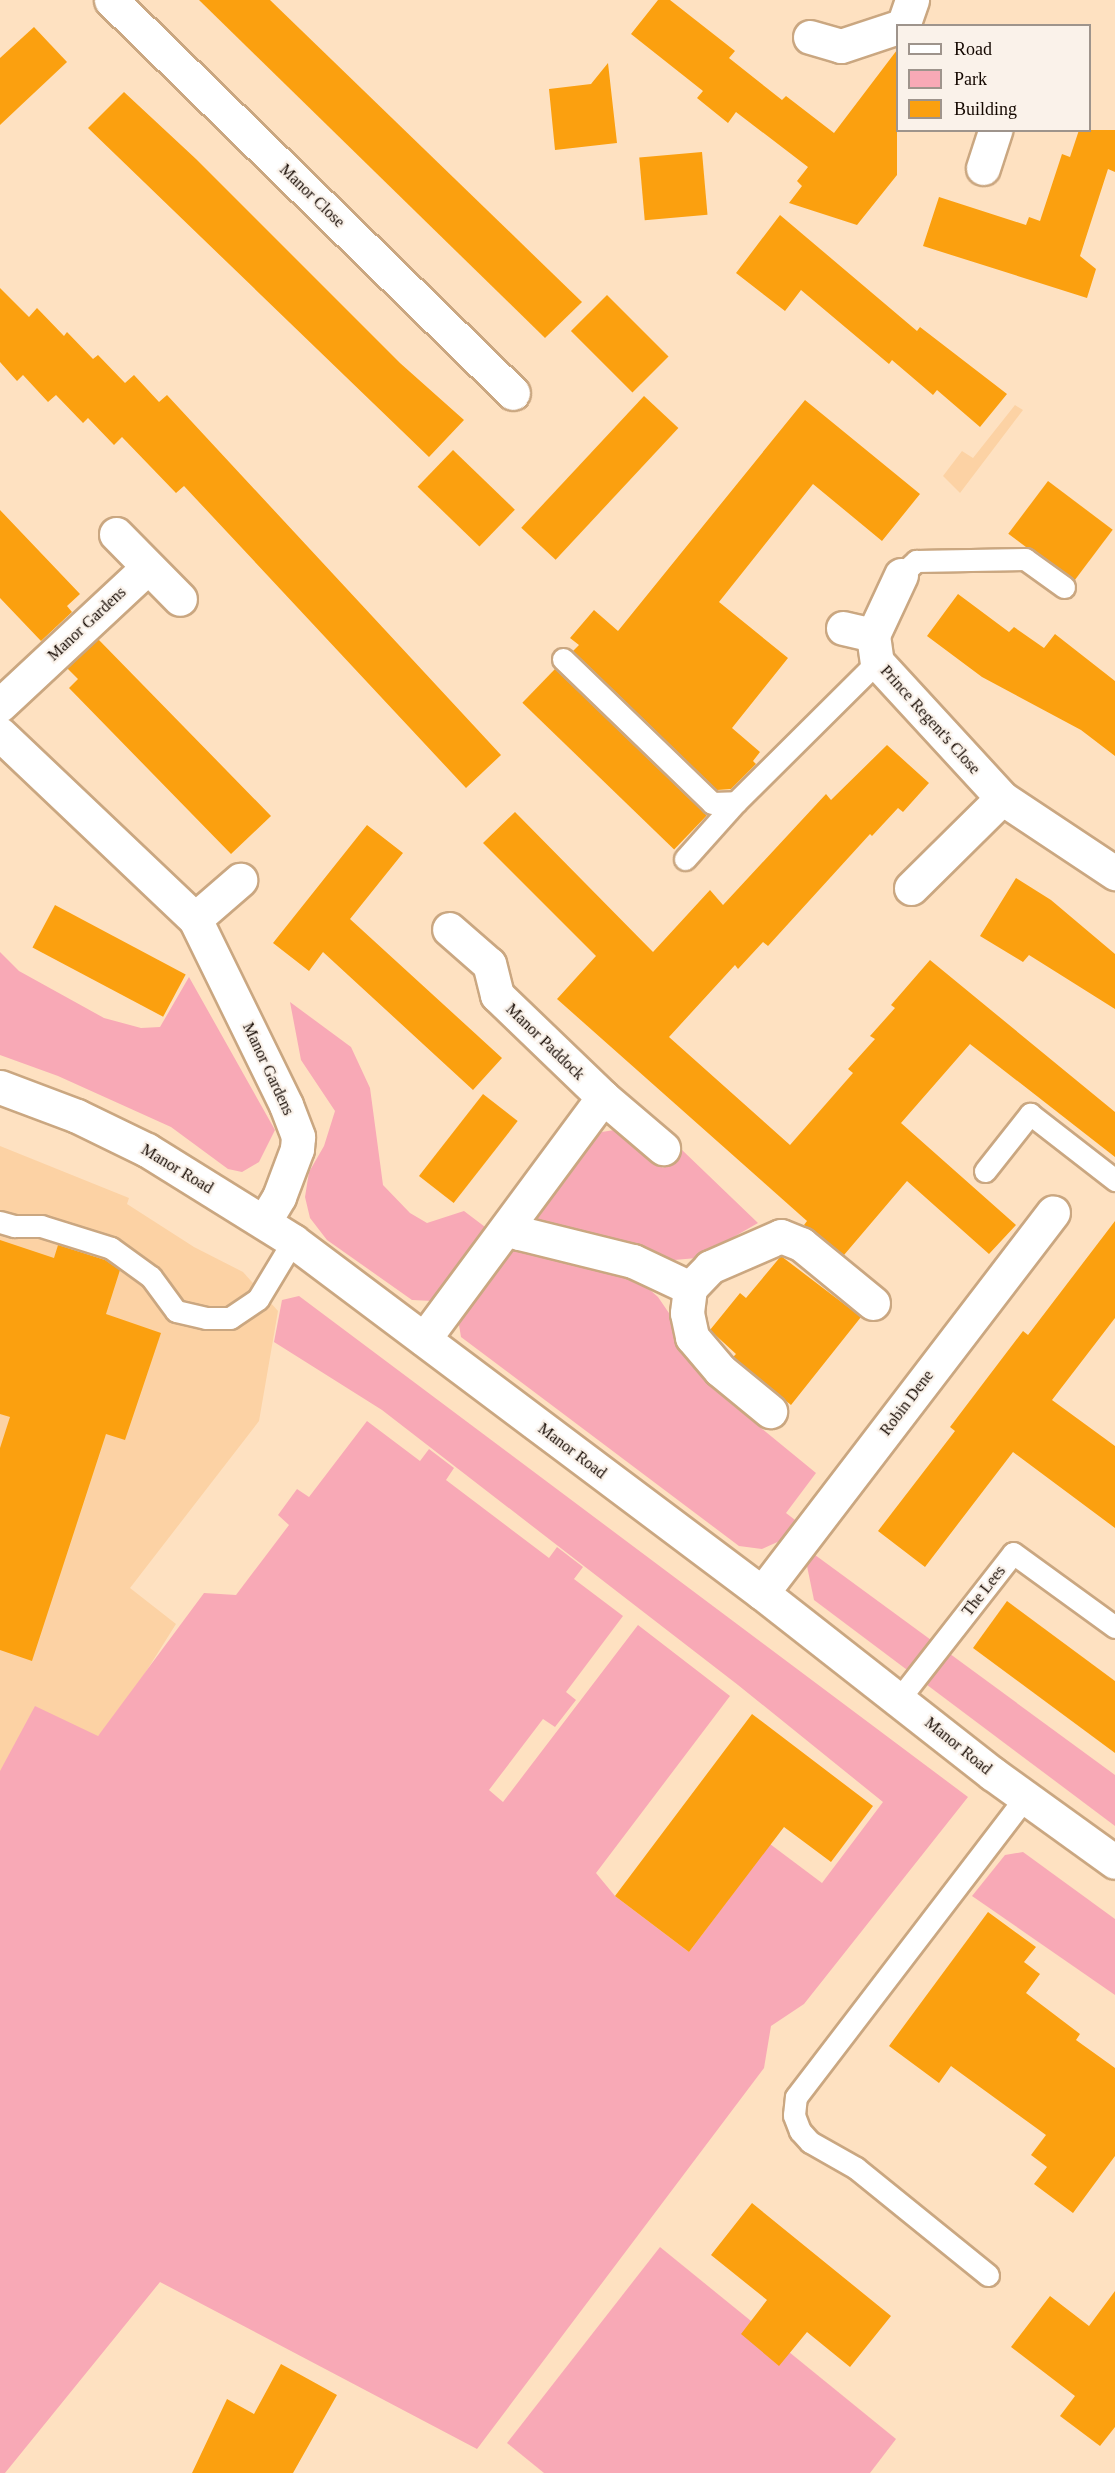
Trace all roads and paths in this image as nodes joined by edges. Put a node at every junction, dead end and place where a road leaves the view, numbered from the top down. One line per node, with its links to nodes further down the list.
1 (111, 0): 8 (street, Manor Close)
2 (912, 0): 3 (street)
3 (903, 24)
4 (896, 27): 5 (street)
5 (810, 37)
6 (993, 132): 7 (street)
7 (983, 168)
8 (513, 393)
9 (117, 534): 10 (street)
10 (148, 567): 13 (street); 16 (street, Manor Gardens)
11 (901, 575): 12 (lane); 14 (street)
12 (1064, 587)
13 (180, 599)
14 (864, 642): 18 (street, Prince Regent's Close); 19 (lane)
15 (563, 659): 19 (lane)
16 (0, 705)
17 (0, 734): 24 (street, Manor Gardens)
18 (1002, 798): 21 (street, Prince Regent's Close); 23 (street)
19 (736, 802): 20 (lane)
20 (685, 859)
21 (1115, 873)
22 (240, 880): 24 (street)
23 (911, 888)
24 (195, 919): 33 (street, Manor Gardens)
25 (449, 929): 27 (street, Manor Paddock)
26 (0, 1087): 33 (street, Manor Road)
27 (603, 1097): 28 (street, Manor Paddock); 34 (street)
28 (663, 1148)
29 (985, 1171): 30 (lane)
30 (1115, 1180)
31 (1053, 1213): 40 (street, Robin Dene)
32 (0, 1222): 35 (lane)
33 (264, 1222): 35 (street, Manor Road)
34 (510, 1226): 36 (street); 38 (street)
35 (293, 1241): 38 (street, Manor Road)
36 (690, 1288): 37 (street); 39 (street)
37 (873, 1303)
38 (424, 1339): 40 (street, Manor Road)
39 (770, 1411)
40 (762, 1593): 42 (street, Manor Road)
41 (1115, 1627): 42 (lane, The Lees)
42 (899, 1699): 43 (street, Manor Road)
43 (1025, 1798): 44 (street, Manor Road); 45 (lane)
44 (1115, 1862)
45 (988, 2275)

